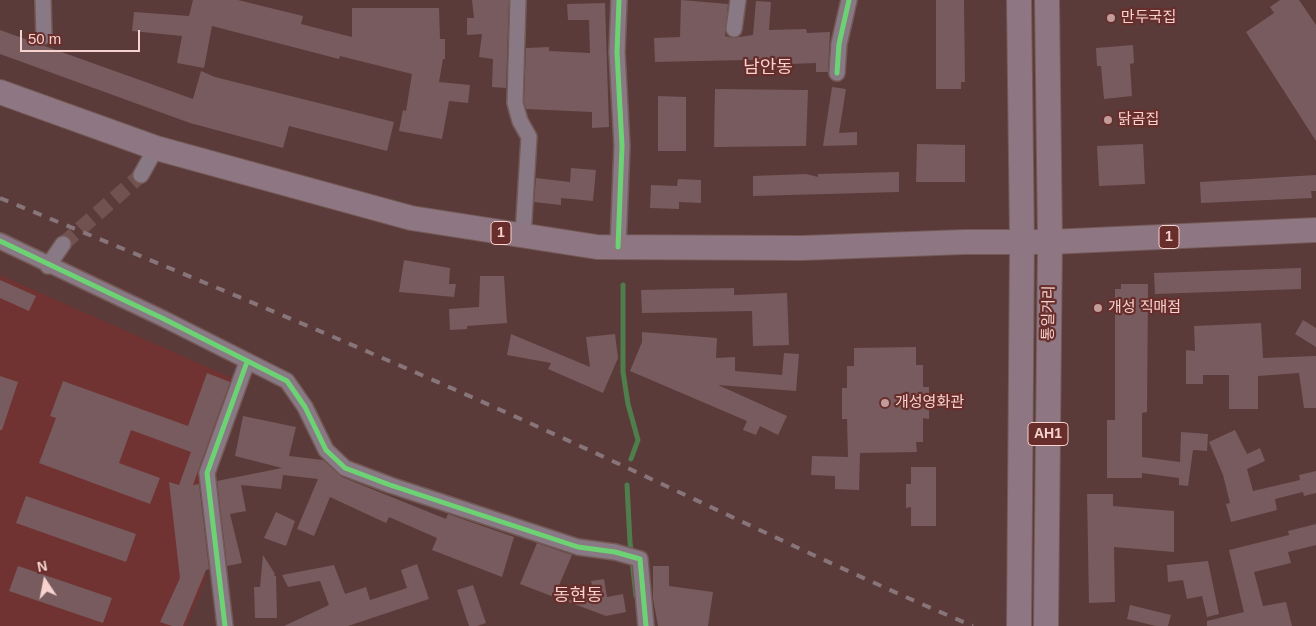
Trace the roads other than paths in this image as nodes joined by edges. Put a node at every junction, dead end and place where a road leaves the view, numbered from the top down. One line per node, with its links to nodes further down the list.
1 (42, 0): 9 (street)
2 (518, 0): 15 (street)
3 (619, 0): 20 (street)
4 (738, 0): 8 (street)
5 (849, 0): 10 (street)
6 (1019, 0): 17 (main road, 통일거리 / AH1)
7 (1047, 0): 18 (main road, 통일거리 / AH1)
8 (734, 29)
9 (44, 36)
10 (837, 73)
11 (0, 92): 12 (main road, 1)
12 (156, 148): 13 (street); 15 (main road, 1)
13 (141, 175)
14 (1316, 230): 18 (main road, 1)
15 (522, 236): 20 (main road, 1)
16 (0, 242): 21 (street)
17 (1022, 242): 18 (main road, 1); 20 (main road, 1); 25 (main road, 통일거리 / AH1)
18 (1050, 242): 26 (main road, 통일거리 / AH1)
19 (63, 244): 21 (street)
20 (618, 247)
21 (48, 266): 22 (street)
22 (247, 362): 23 (street); 24 (street)
23 (225, 626)
24 (646, 626)
25 (1019, 626)
26 (1046, 626)

